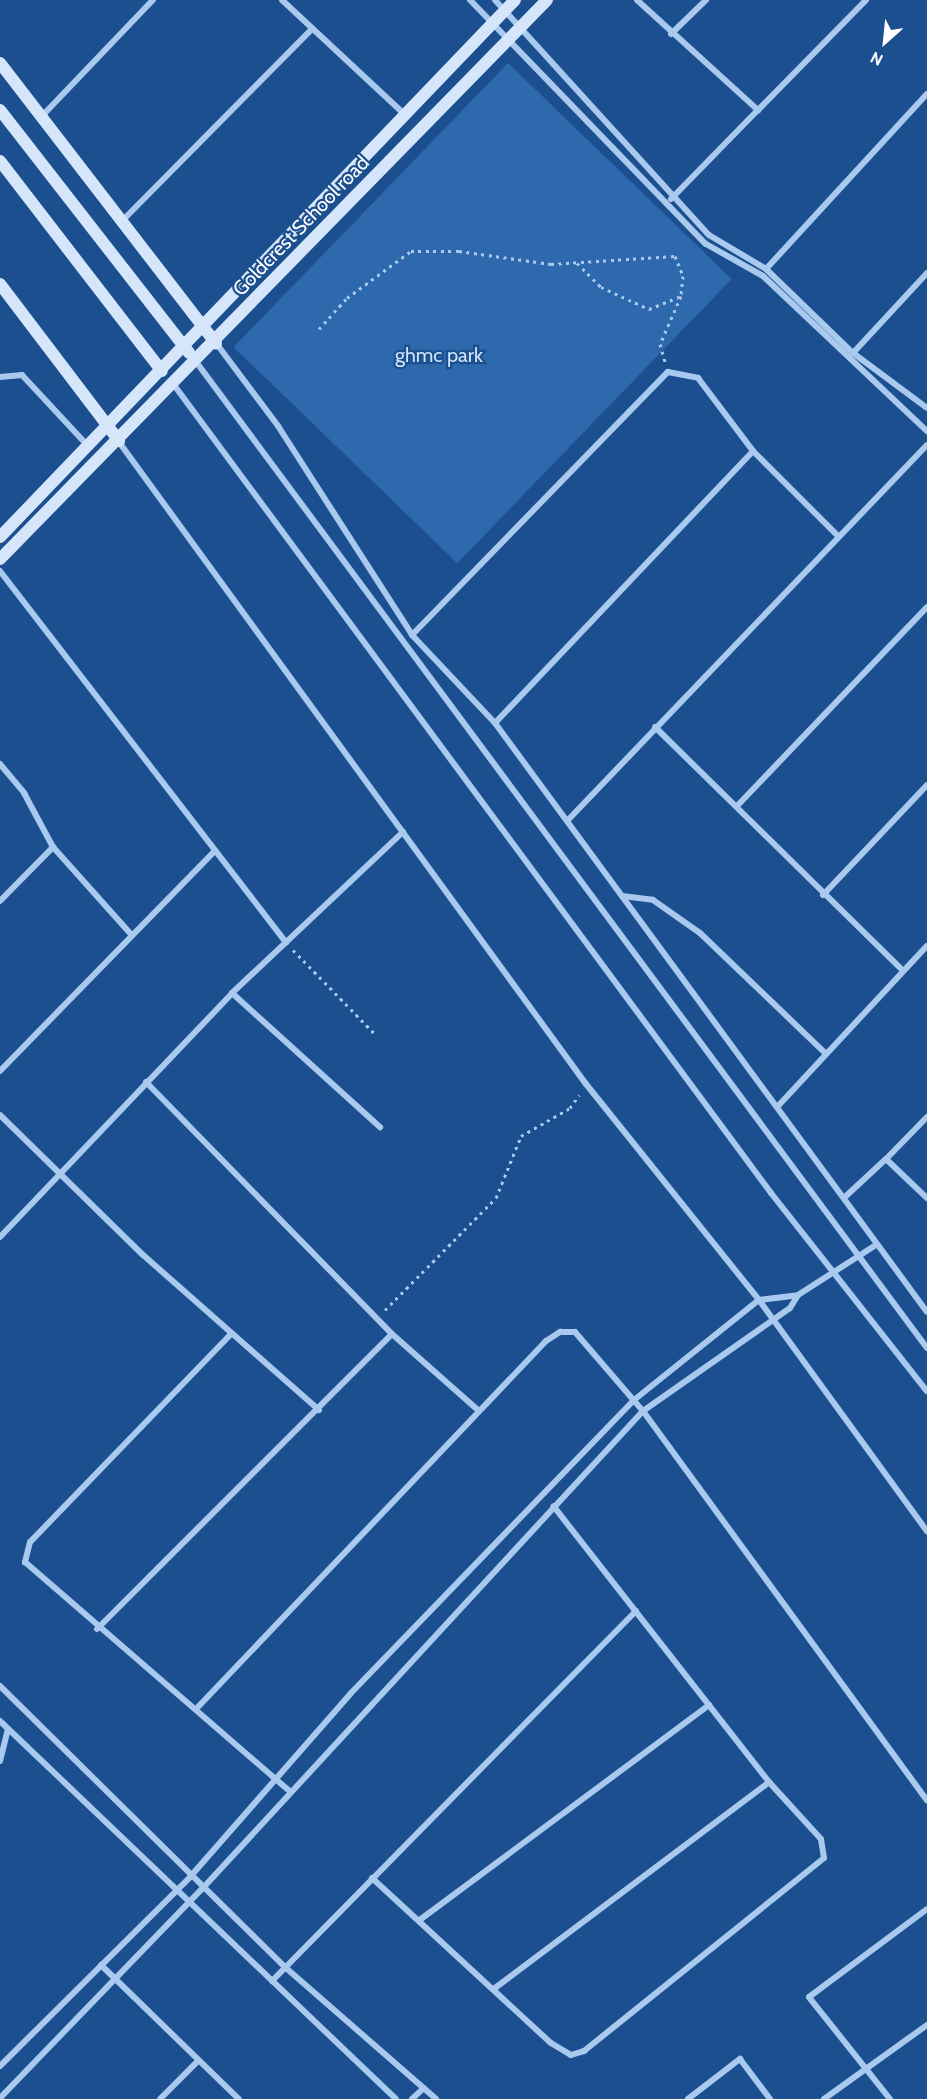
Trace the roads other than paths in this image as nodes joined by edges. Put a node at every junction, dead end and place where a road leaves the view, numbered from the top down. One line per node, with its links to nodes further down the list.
1 (153, 0): 21 (street)
2 (282, 0): 13 (street)
3 (470, 0): 11 (street)
4 (495, 0): 10 (street)
5 (515, 0): 10 (street, Goldcrest School road)
6 (547, 0): 12 (street, Goldcrest School road)
7 (637, 0): 14 (street)
8 (706, 0): 14 (street)
9 (866, 0): 19 (street)
10 (505, 10): 11 (street, Goldcrest School road); 12 (street)
11 (493, 22): 15 (street); 20 (street, Goldcrest School road)
12 (524, 26): 15 (street, Goldcrest School road); 23 (street)
13 (312, 28): 20 (street); 24 (street)
14 (671, 33): 19 (street)
15 (511, 39): 29 (street, Goldcrest School road); 38 (street)
16 (0, 63): 21 (street)
17 (927, 94): 25 (street)
18 (0, 110): 30 (street)
19 (758, 110): 23 (street)
20 (403, 113): 28 (street, Goldcrest School road)
21 (43, 115): 24 (street)
22 (0, 161): 33 (street)
23 (671, 199): 25 (street)
24 (121, 222): 28 (street)
25 (766, 269): 31 (street)
26 (927, 273): 31 (street)
27 (0, 284): 37 (street)
28 (205, 328): 29 (street); 30 (street, Goldcrest School road)
29 (216, 343): 32 (street, Goldcrest School road); 48 (street)
30 (185, 348): 32 (street); 33 (street, Goldcrest School road)
31 (853, 353): 36 (street)
32 (197, 363): 35 (street, Goldcrest School road); 79 (street)
33 (162, 371): 37 (street, Goldcrest School road)
34 (0, 377): 41 (street)
35 (174, 385): 39 (street, Goldcrest School road); 80 (street)
36 (927, 408)
37 (108, 426): 39 (street); 41 (street, Goldcrest School road)
38 (927, 431)
39 (119, 441): 45 (street, Goldcrest School road); 55 (street)
40 (927, 444): 43 (street)
41 (88, 446): 44 (street, Goldcrest School road)
42 (753, 451): 43 (street); 48 (street); 49 (street)
43 (837, 535): 50 (street)
44 (0, 537)
45 (0, 559)
46 (0, 571): 57 (street)
47 (927, 607): 53 (street)
48 (412, 635): 49 (street)
49 (495, 723): 54 (street)
50 (655, 727): 53 (street); 54 (street)
51 (0, 764): 56 (street)
52 (927, 785): 58 (street)
53 (737, 806): 58 (street)
54 (568, 820): 59 (street)
55 (403, 832): 62 (street); 82 (street)
56 (53, 847): 60 (street); 61 (street)
57 (215, 851): 61 (street); 62 (street)
58 (823, 895): 64 (street)
59 (622, 896): 66 (street); 69 (street)
60 (0, 901)
61 (130, 933): 67 (street)
62 (286, 943): 65 (street)
63 (927, 946): 64 (street)
64 (903, 971): 66 (street)
65 (232, 993): 68 (street); 72 (street)
66 (824, 1052): 69 (street)
67 (0, 1071)
68 (146, 1082): 74 (street); 86 (street)
69 (779, 1105): 75 (street)
70 (0, 1115): 74 (street)
71 (927, 1117): 73 (street)
72 (380, 1127)
73 (886, 1159): 75 (street); 76 (street)
74 (58, 1173): 77 (street); 85 (street)
75 (846, 1196): 78 (street)
76 (927, 1198)
77 (0, 1237)
78 (876, 1245): 79 (street); 83 (street)
79 (857, 1257): 80 (street); 87 (street)
80 (833, 1271): 81 (street); 88 (street)
81 (798, 1295): 82 (street); 84 (street)
82 (759, 1300): 84 (street); 89 (street)
83 (927, 1312)
84 (769, 1320): 92 (street); 94 (street)
85 (231, 1334): 90 (street); 96 (street)
86 (392, 1334): 90 (street); 91 (street)
87 (927, 1348)
88 (927, 1391)
89 (634, 1400): 91 (street); 92 (street); 103 (street)
90 (319, 1410): 96 (street)
91 (478, 1410): 99 (street)
92 (643, 1411): 93 (street); 106 (street)
93 (553, 1506): 95 (street); 105 (street)
94 (927, 1531)
95 (636, 1611): 98 (street); 108 (street)
96 (97, 1629): 99 (street)
97 (0, 1686): 107 (street)
98 (709, 1705): 104 (street); 113 (street)
99 (198, 1707): 103 (street)
100 (0, 1721): 101 (street)
101 (8, 1729): 102 (street); 109 (street)
102 (0, 1761)
103 (274, 1777): 105 (street); 107 (street)
104 (769, 1782): 118 (street); 118 (street)
105 (288, 1790): 110 (street)
106 (927, 1800)
107 (190, 1877): 109 (street); 110 (street)
108 (372, 1878): 113 (street); 115 (street)
109 (176, 1889): 111 (street); 114 (street)
110 (202, 1889): 111 (street); 115 (street)
111 (187, 1900): 116 (street); 117 (street)
112 (927, 1909): 122 (street)
113 (421, 1919): 118 (street)
114 (101, 1965): 116 (street); 121 (street)
115 (286, 1968): 117 (street); 123 (street)
116 (116, 1975): 120 (street); 124 (street)
117 (272, 1981): 127 (street)
118 (495, 1988)
119 (927, 2025): 122 (street)
120 (197, 2061): 125 (street); 126 (street)
121 (0, 2066)
122 (866, 2069): 132 (street); 133 (street)
123 (423, 2088): 128 (street); 129 (street)
124 (0, 2098)
125 (160, 2099)
126 (239, 2099)
127 (396, 2099)
128 (412, 2099)
129 (436, 2099)
130 (688, 2099): 131 (street)
131 (770, 2099)
132 (824, 2099)
133 (890, 2099)

